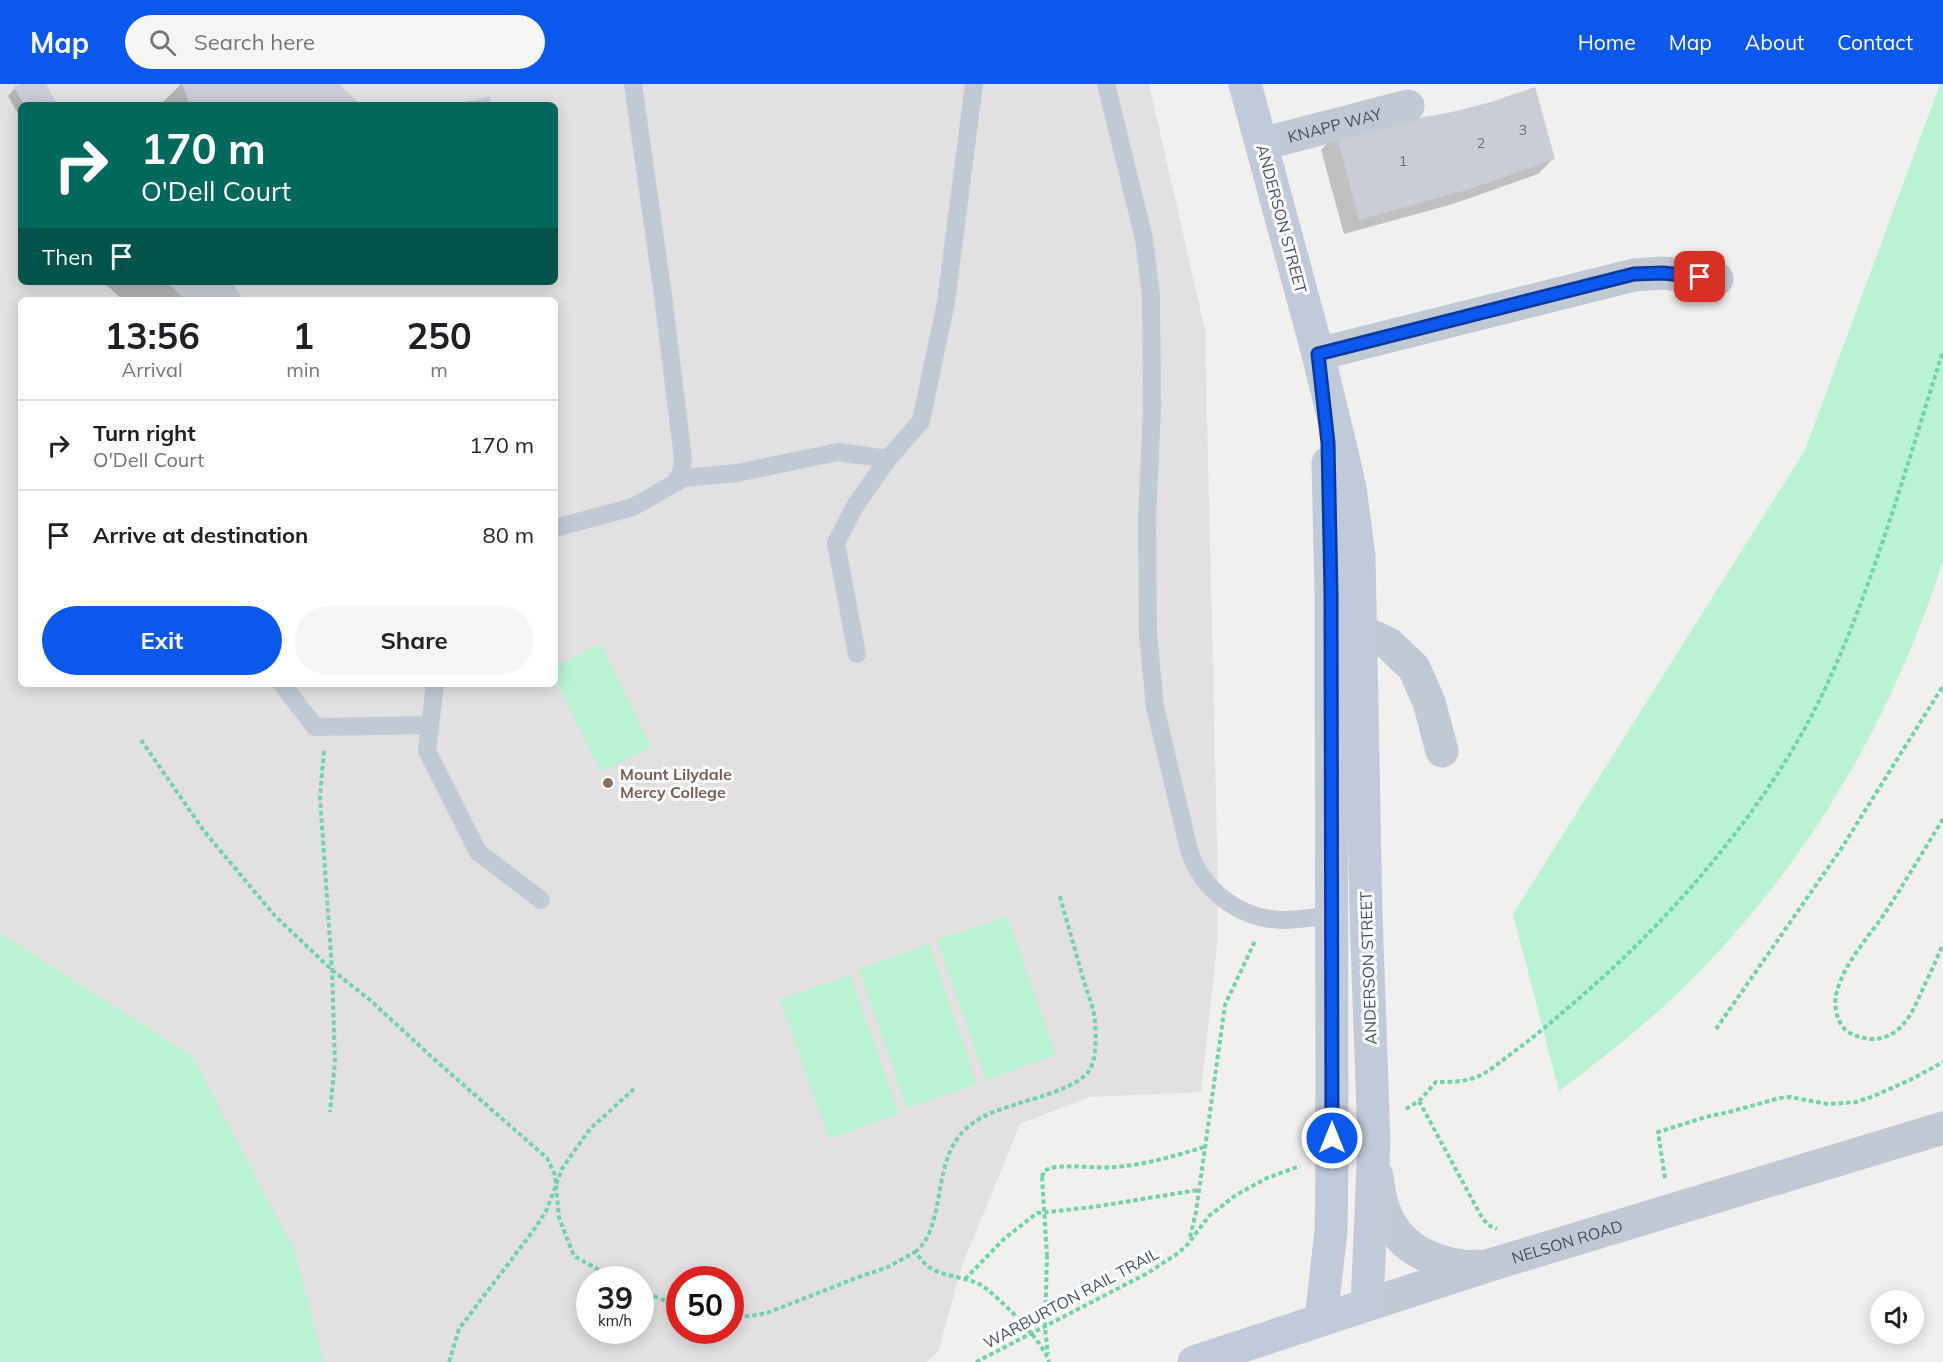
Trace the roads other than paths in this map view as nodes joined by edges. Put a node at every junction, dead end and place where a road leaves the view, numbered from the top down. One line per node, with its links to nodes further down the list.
1 (633, 84): 10 (lane)
2 (974, 84): 9 (lane)
3 (1106, 84): 20 (lane)
4 (1245, 84): 6 (main road, ANDERSON STREET)
5 (1408, 106): 6 (street, KNAPP WAY)
6 (1262, 144): 8 (main road, ANDERSON STREET)
7 (1717, 279): 8 (street)
8 (1318, 354): 12 (main road, ANDERSON STREET)
9 (888, 459): 10 (lane); 13 (lane)
10 (675, 482): 11 (lane)
11 (558, 527)
12 (1346, 631): 17 (street); 19 (main road, ANDERSON STREET); 20 (main road, ANDERSON STREET)
13 (857, 654)
14 (284, 687): 16 (lane)
15 (435, 687): 16 (lane)
16 (430, 725): 18 (lane)
17 (1442, 751)
18 (541, 900)
19 (1366, 914): 20 (main road); 22 (main road, ANDERSON STREET)
20 (1332, 915): 25 (main road, ANDERSON STREET)
21 (1943, 1128): 23 (street, NELSON ROAD)
22 (1374, 1142): 23 (street); 24 (main road, ANDERSON STREET)
23 (1490, 1265): 24 (street, NELSON ROAD)
24 (1367, 1305): 25 (main road, NELSON ROAD)
25 (1321, 1319): 26 (main road, NELSON ROAD)
26 (1194, 1362)

